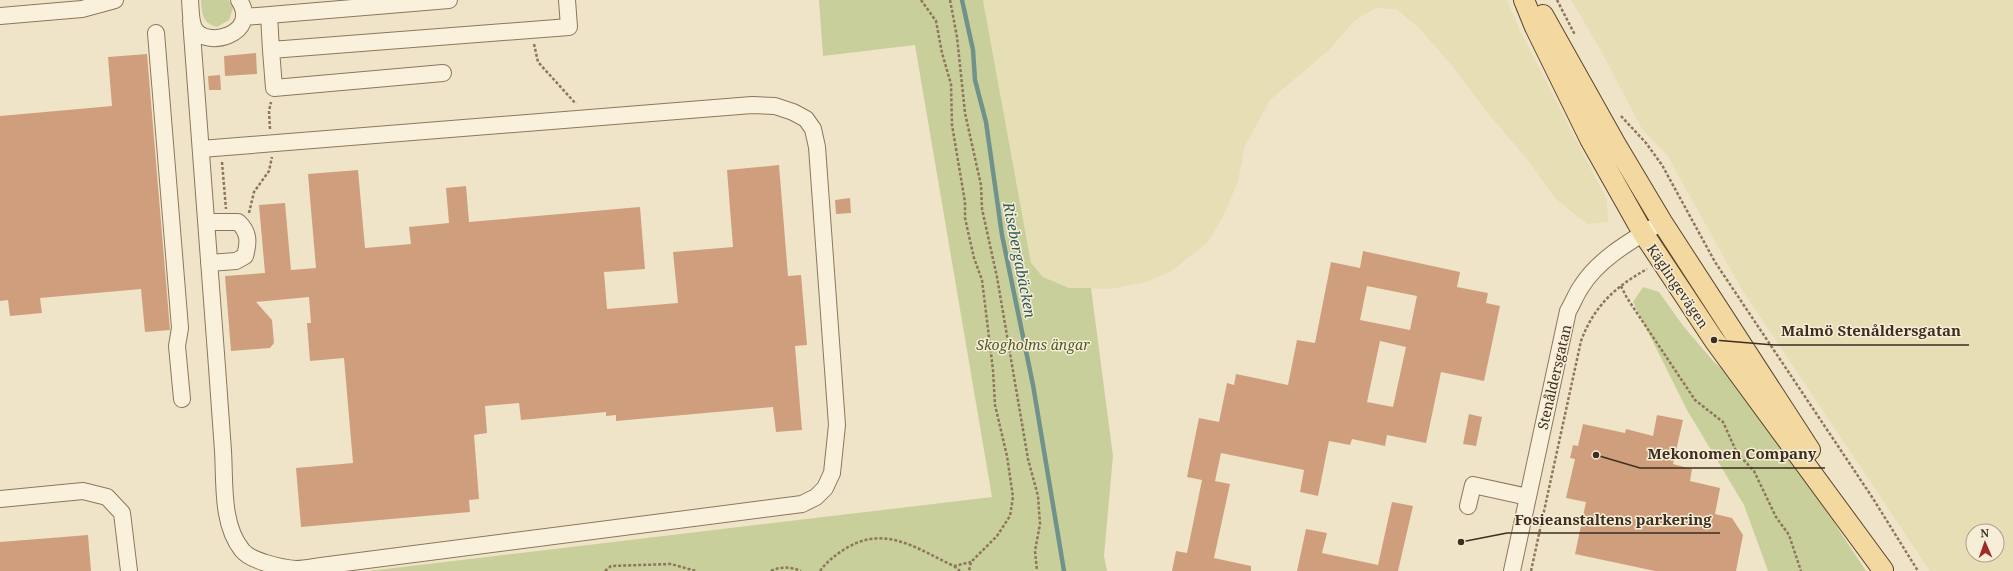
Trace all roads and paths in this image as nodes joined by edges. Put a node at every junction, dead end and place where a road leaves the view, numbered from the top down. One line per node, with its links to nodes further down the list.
1 (115, 0): 12 (street)
2 (190, 0): 14 (street)
3 (239, 0): 13 (street)
4 (449, 0): 11 (street)
5 (568, 0): 15 (street)
6 (921, 0): 35 (path)
7 (950, 0): 45 (path)
8 (1524, 0): 27 (main road, Käglingevägen)
9 (1536, 0): 26 (main road, Käglingevägen)
10 (1557, 0): 17 (path)
11 (269, 15): 13 (street); 18 (street)
12 (0, 16)
13 (244, 17): 14 (street)
14 (191, 20): 23 (street)
15 (533, 30): 18 (street); 21 (path)
16 (156, 32): 31 (street)
17 (1577, 39)
18 (271, 50): 19 (street)
19 (443, 73)
20 (1619, 114): 50 (path)
21 (589, 117): 22 (street); 28 (street)
22 (220, 148): 23 (street); 24 (path)
23 (201, 149): 25 (street)
24 (226, 213)
25 (206, 222): 28 (street); 28 (street)
26 (1662, 222): 27 (street, Stenåldersgatan); 49 (main road, Käglingevägen)
27 (1643, 234): 32 (street, Stenåldersgatan); 49 (main road, Käglingevägen)
28 (209, 263)
29 (1653, 265): 30 (path)
30 (1621, 286): 47 (path); 48 (path)
31 (182, 399)
32 (1528, 496): 34 (street); 46 (street, Stenåldersgatan)
33 (0, 499): 38 (street)
34 (1468, 506)
35 (971, 562): 36 (path); 44 (path)
36 (954, 566): 37 (path); 43 (path)
37 (820, 570)
38 (129, 571)
39 (605, 571): 40 (path)
40 (696, 571)
41 (771, 571): 42 (path)
42 (801, 571)
43 (960, 571)
44 (969, 571)
45 (1037, 571)
46 (1512, 571)
47 (1532, 571)
48 (1801, 571)
49 (1883, 571)
50 (1918, 571)

